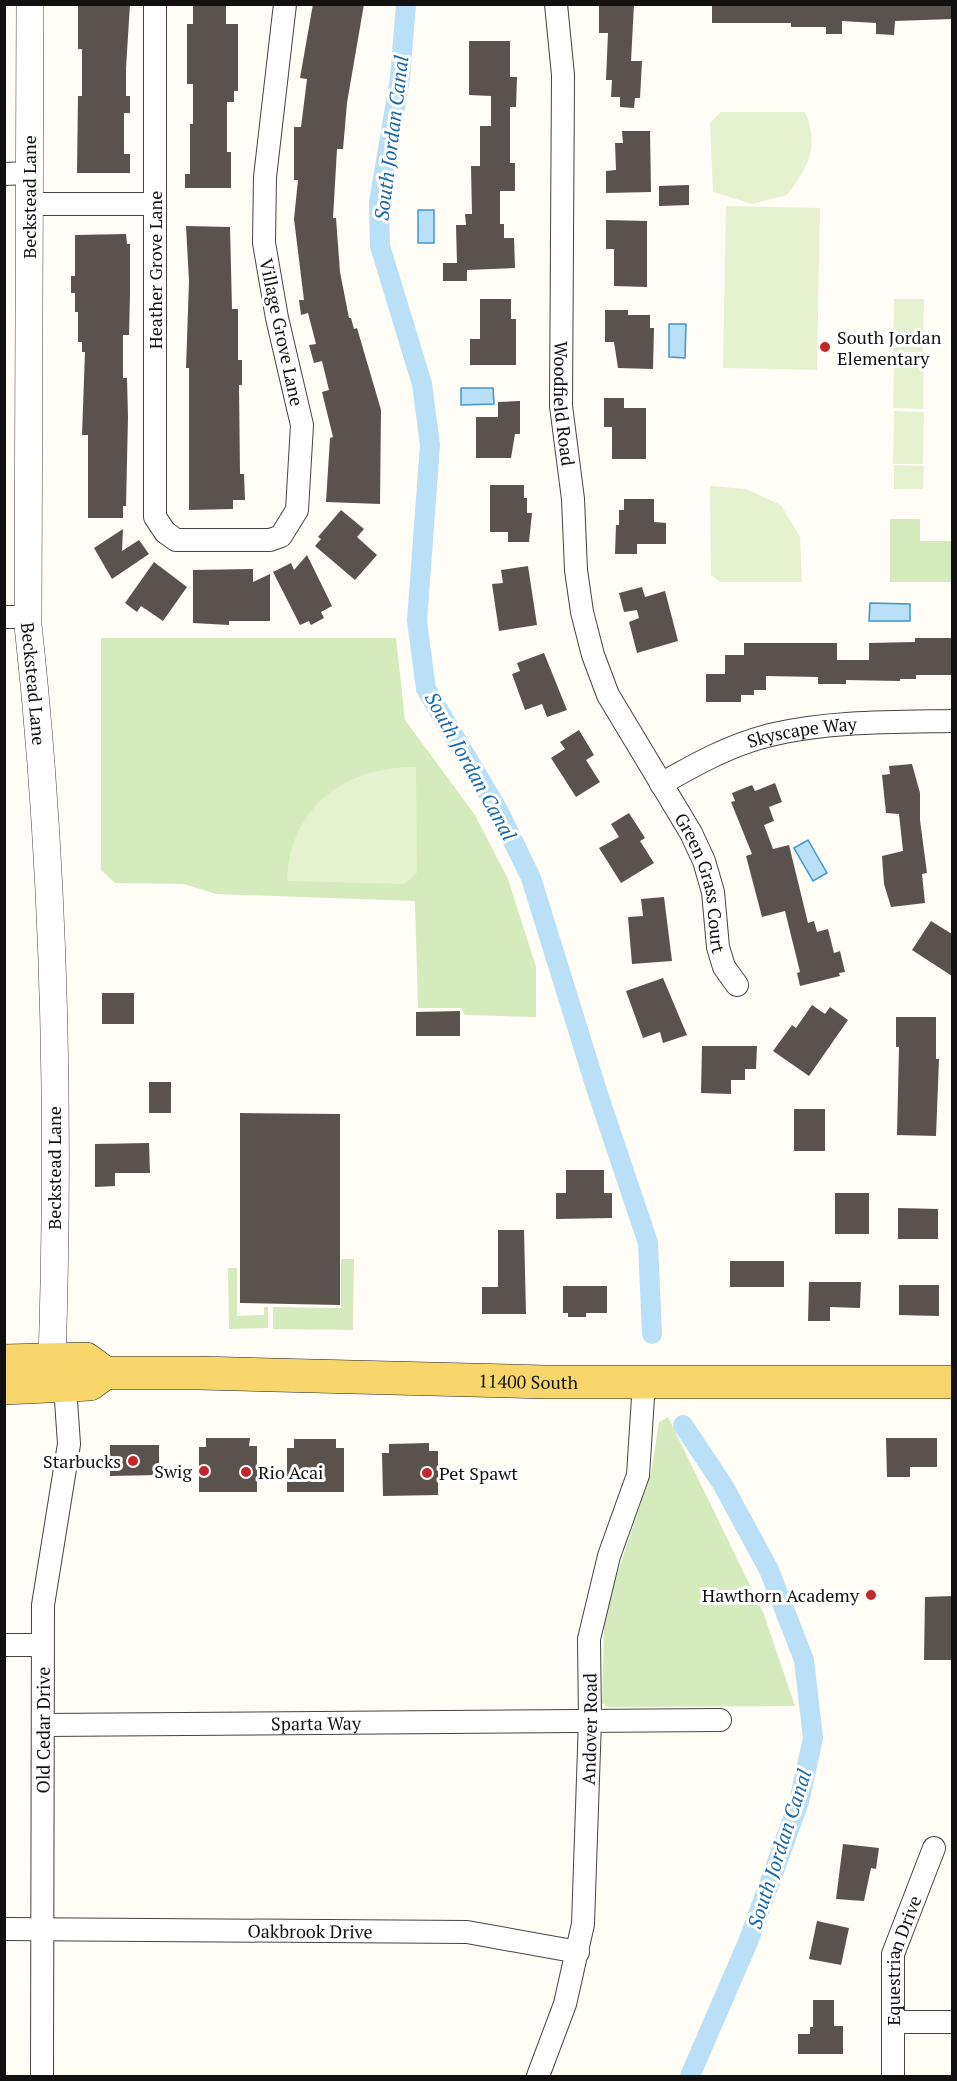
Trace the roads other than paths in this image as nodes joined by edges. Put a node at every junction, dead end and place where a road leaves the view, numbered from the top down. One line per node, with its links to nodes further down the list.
1 (30, 4): 5 (street, Beckstead Lane)
2 (155, 4): 7 (street, Heather Grove Lane)
3 (285, 4): 8 (street, Village Grove Lane)
4 (556, 4): 11 (street, Woodfield Road)
5 (17, 173): 6 (street, Beckstead Lane)
6 (29, 204): 7 (street); 9 (street, Beckstead Lane)
7 (155, 204): 8 (street, Heather Grove Lane)
8 (165, 532)
9 (16, 617): 14 (street, Beckstead Lane)
10 (952, 721): 11 (street, Skyscape Way)
11 (661, 783): 12 (street, Green Grass Court)
12 (737, 985)
13 (4, 1361): 14 (main road, 11400 South)
14 (58, 1373): 15 (main road, 11400 South); 17 (main road, 11400 South); 19 (street, Old Cedar Drive)
15 (644, 1382): 16 (main road, 11400 South); 20 (street, Andover Road)
16 (952, 1382)
17 (4, 1388)
18 (4, 1645): 19 (street)
19 (42, 1645): 22 (street, Old Cedar Drive)
20 (590, 1720): 21 (street, Sparta Way); 22 (street, Sparta Way); 26 (street, Andover Road)
21 (720, 1720)
22 (43, 1725): 25 (street, Old Cedar Drive)
23 (934, 1848): 27 (street, Equestrian Drive)
24 (4, 1929): 25 (street, Oakbrook Drive)
25 (41, 1929): 26 (street, Oakbrook Drive); 29 (street, Old Cedar Drive)
26 (578, 1952): 30 (street, Andover Road)
27 (893, 2022): 28 (street); 31 (street, Equestrian Drive)
28 (952, 2022)
29 (42, 2076)
30 (538, 2076)
31 (893, 2076)

